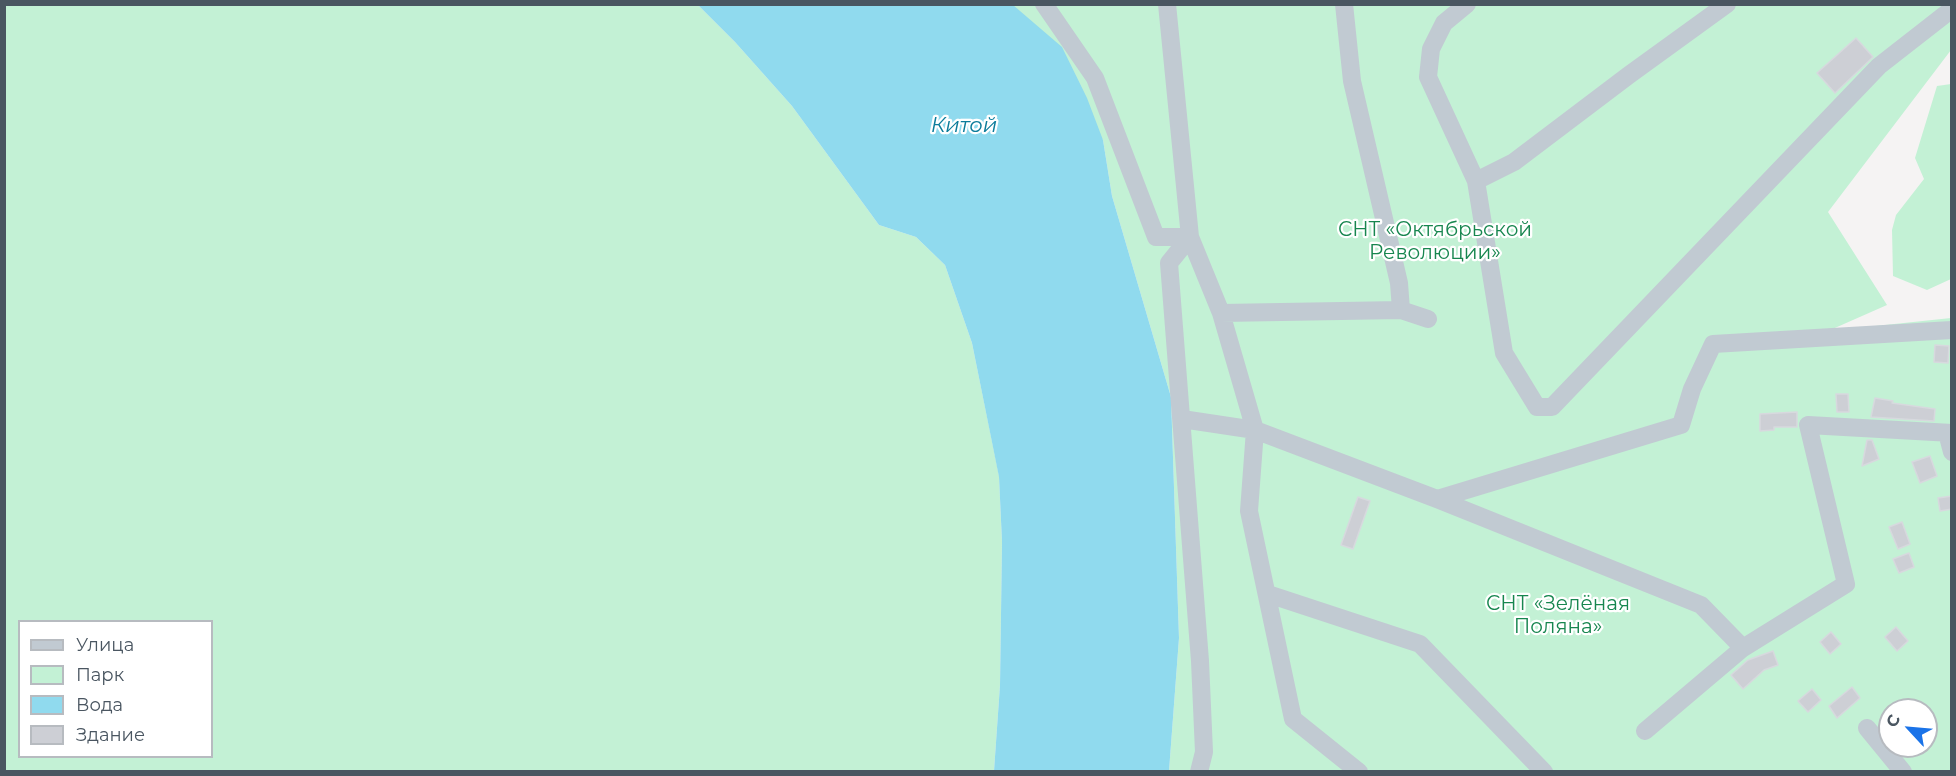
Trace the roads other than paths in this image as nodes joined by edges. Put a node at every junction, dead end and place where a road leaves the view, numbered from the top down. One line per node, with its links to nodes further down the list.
1 (1044, 4): 8 (street)
2 (1167, 4): 8 (street)
3 (1344, 4): 9 (street)
4 (1467, 4): 7 (street)
5 (1727, 4): 7 (street)
6 (1952, 9): 7 (street)
7 (1476, 181)
8 (1190, 237): 10 (street); 13 (street)
9 (1401, 310): 10 (street); 11 (street)
10 (1221, 313): 14 (street)
11 (1428, 319)
12 (1952, 330): 17 (street)
13 (1182, 419): 14 (street); 22 (street)
14 (1255, 430): 17 (street); 18 (street)
15 (1949, 433): 16 (street); 19 (street)
16 (1952, 452)
17 (1437, 499): 19 (street)
18 (1268, 594): 23 (street); 24 (street)
19 (1743, 648): 21 (street)
20 (1867, 728): 25 (street)
21 (1645, 731)
22 (1199, 771)
23 (1359, 771)
24 (1544, 771)
25 (1903, 771)

